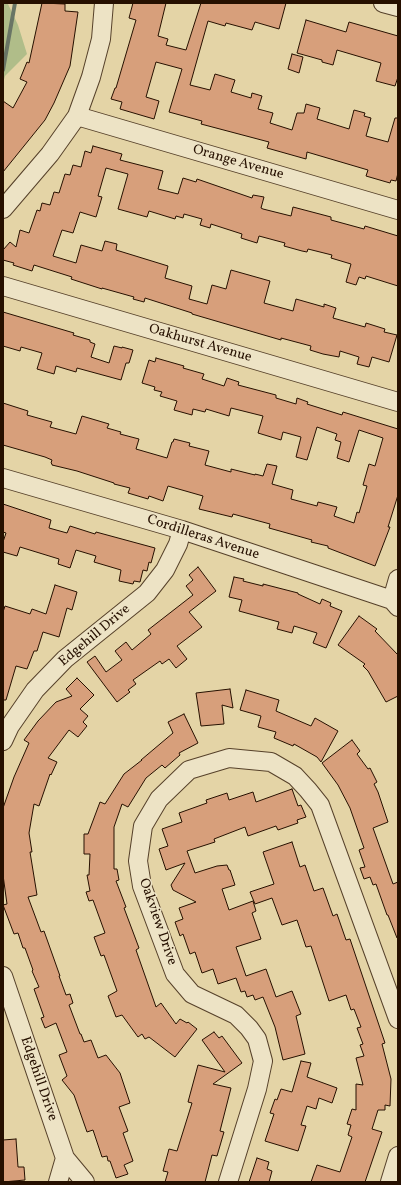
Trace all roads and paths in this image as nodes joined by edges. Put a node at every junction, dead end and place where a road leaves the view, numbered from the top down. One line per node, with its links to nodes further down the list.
1 (104, 3): 4 (street)
2 (383, 3): 3 (street)
3 (398, 7)
4 (77, 116): 5 (street); 6 (street, Orange Avenue)
5 (3, 209)
6 (398, 210)
7 (3, 286): 8 (street, Oakhurst Avenue)
8 (398, 402)
9 (3, 478): 10 (street, Cordilleras Avenue)
10 (182, 530): 12 (street, Cordilleras Avenue); 13 (street, Edgehill Drive)
11 (398, 579): 12 (street)
12 (395, 604)
13 (3, 741)
14 (3, 976): 17 (street, Edgehill Drive)
15 (398, 1019): 20 (street, Oakview Drive)
16 (398, 1156): 21 (street)
17 (65, 1158): 18 (street); 19 (street)
18 (58, 1182)
19 (85, 1182)
20 (228, 1182)
21 (390, 1182)

